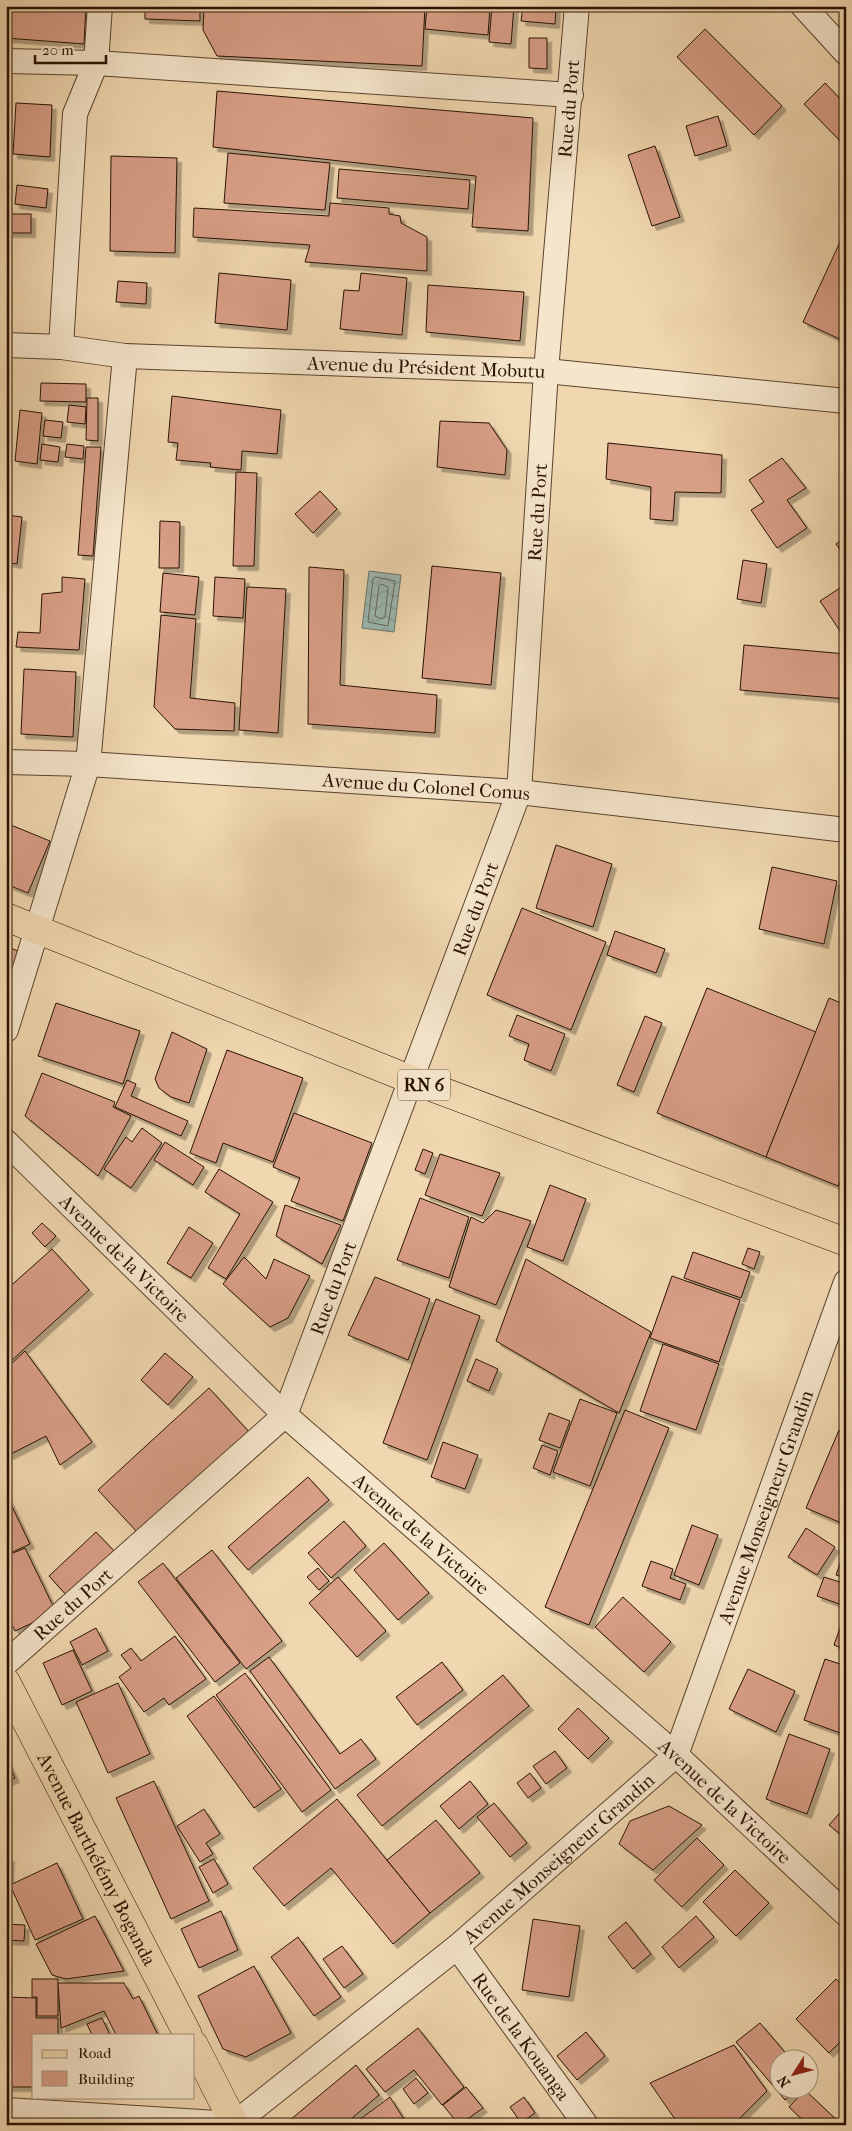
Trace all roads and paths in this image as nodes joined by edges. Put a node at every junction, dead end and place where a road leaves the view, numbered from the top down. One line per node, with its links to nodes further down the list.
1 (100, 6): 6 (street)
2 (577, 6): 7 (street, Rue du Port)
3 (803, 6): 4 (street)
4 (846, 53)
5 (6, 61): 6 (street)
6 (96, 64): 7 (street); 9 (street)
7 (571, 95): 11 (street, Rue du Port)
8 (6, 345): 9 (street, Avenue du Président Mobutu)
9 (60, 347): 10 (street, Avenue du Président Mobutu)
10 (125, 356): 11 (street, Avenue du Président Mobutu); 14 (street)
11 (546, 371): 12 (street, Avenue du Président Mobutu); 15 (street, Rue du Port)
12 (846, 401)
13 (6, 762): 14 (street, Avenue du Colonel Conus)
14 (88, 764): 15 (street, Avenue du Colonel Conus); 18 (street)
15 (519, 792): 16 (street, Avenue du Colonel Conus); 20 (street, Rue du Port)
16 (846, 830)
17 (6, 917): 18 (main road, RN 6)
18 (37, 929): 19 (street); 20 (main road, RN 6)
19 (6, 1030)
20 (412, 1080): 22 (main road, RN 6); 24 (street, Rue du Port)
21 (6, 1142): 24 (street, Avenue de la Victoire)
22 (846, 1242)
23 (846, 1282): 27 (street, Avenue Monseigneur Grandin)
24 (284, 1415): 25 (street, Rue du Port); 27 (street, Avenue de la Victoire)
25 (6, 1663)
26 (6, 1682): 30 (main road, Avenue Barthélémy Boganda)
27 (676, 1755): 28 (street, Avenue de la Victoire); 29 (street, Avenue Monseigneur Grandin)
28 (846, 1914)
29 (457, 1947): 33 (street, Avenue Monseigneur Grandin); 34 (street, Rue de la Kouanga)
30 (187, 2034)
31 (195, 2047): 33 (main road)
32 (6, 2110): 33 (street)
33 (235, 2124)
34 (586, 2125)

